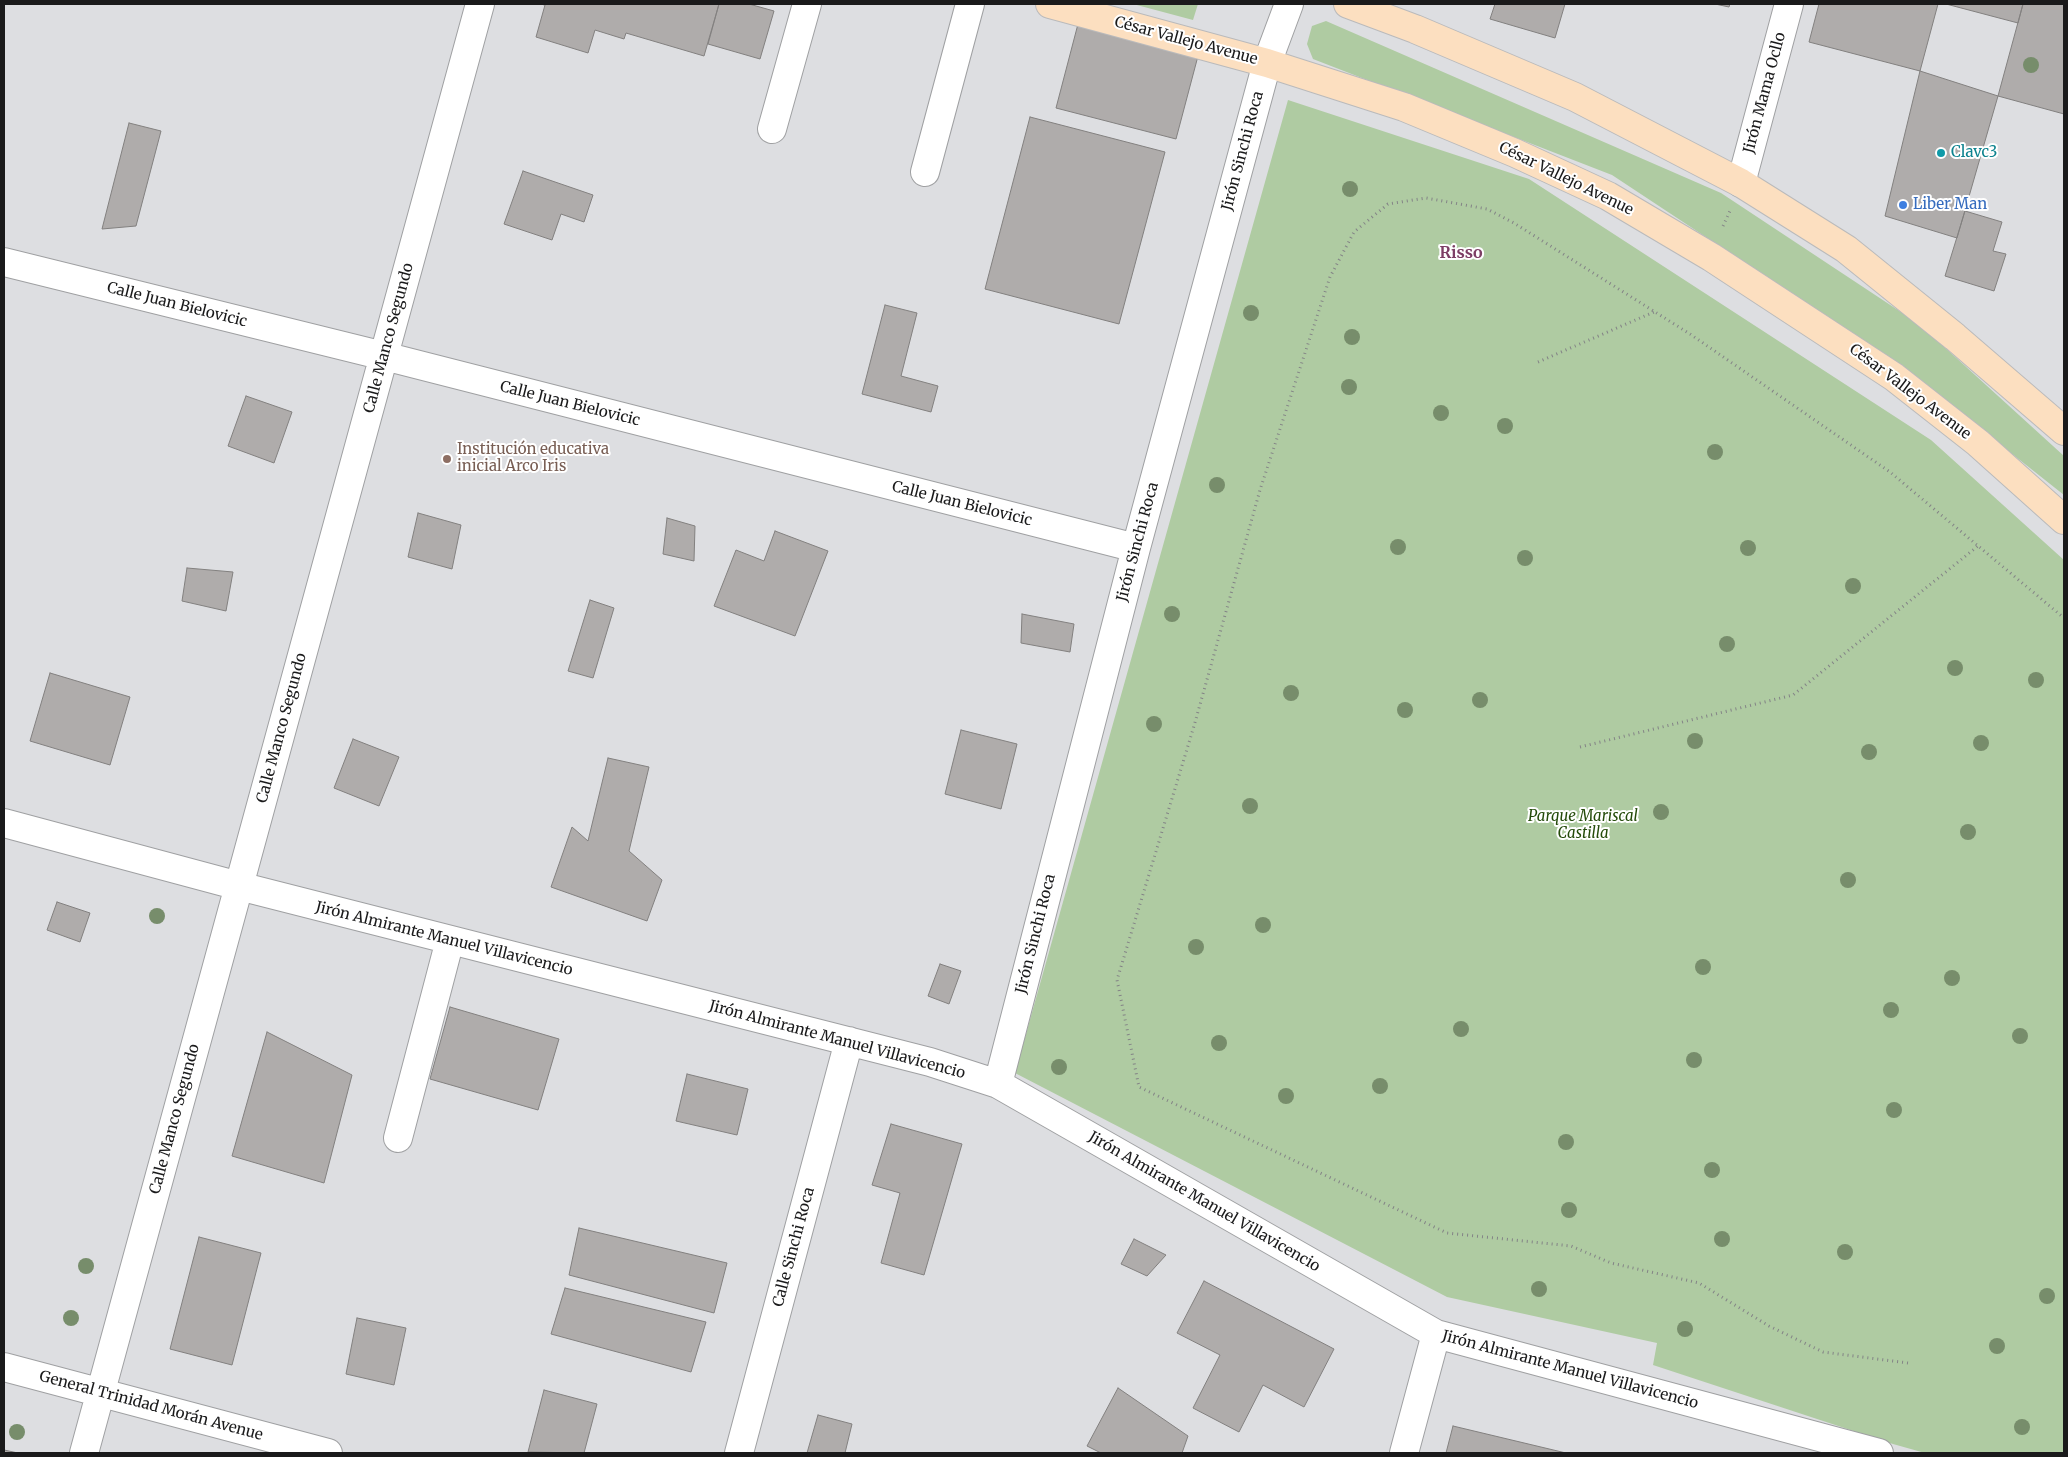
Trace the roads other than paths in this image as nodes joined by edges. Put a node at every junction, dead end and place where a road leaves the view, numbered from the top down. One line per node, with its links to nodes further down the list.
1 (480, 4): 13 (street, Calle Manco Segundo)
2 (807, 4): 9 (street)
3 (970, 4): 10 (street)
4 (1050, 4): 8 (main road, César Vallejo Avenue)
5 (1289, 4): 8 (street, Jirón Sinchi Roca)
6 (1348, 4): 11 (main road)
7 (1789, 4): 11 (street, Jirón Mama Ocllo)
8 (1267, 63): 15 (main road, César Vallejo Avenue); 16 (street, Jirón Sinchi Roca)
9 (772, 129)
10 (925, 172)
11 (1741, 183): 14 (main road)
12 (4, 262): 13 (street, Calle Juan Bielovicic)
13 (384, 356): 16 (street, Calle Juan Bielovicic); 18 (street, Calle Manco Segundo)
14 (2064, 431)
15 (2064, 520)
16 (1136, 548): 21 (street, Jirón Sinchi Roca)
17 (4, 823): 18 (street, Jirón Almirante Manuel Villavicencio)
18 (239, 886): 19 (street, Jirón Almirante Manuel Villavicencio); 25 (street, Calle Manco Segundo)
19 (450, 940): 20 (street, Jirón Almirante Manuel Villavicencio); 22 (street)
20 (849, 1041): 21 (street, Jirón Almirante Manuel Villavicencio); 28 (street, Calle Sinchi Roca)
21 (998, 1084): 23 (street, Jirón Almirante Manuel Villavicencio)
22 (398, 1138)
23 (1436, 1334): 29 (street); 30 (street, Jirón Almirante Manuel Villavicencio)
24 (4, 1367): 25 (street, General Trinidad Morán Avenue)
25 (100, 1392): 26 (street, Calle Manco Segundo); 27 (street, General Trinidad Morán Avenue)
26 (84, 1453)
27 (328, 1453)
28 (739, 1453)
29 (1404, 1453)
30 (1879, 1453)

